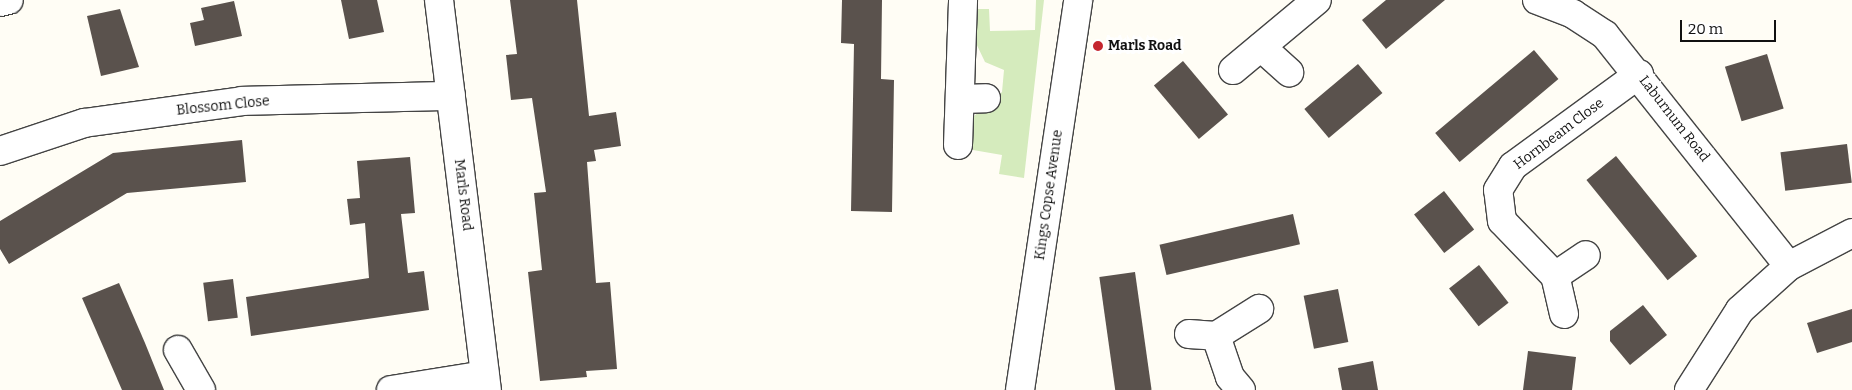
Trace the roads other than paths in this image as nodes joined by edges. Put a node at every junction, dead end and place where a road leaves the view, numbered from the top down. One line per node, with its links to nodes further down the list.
1 (9, 0): 7 (street)
2 (439, 0): 12 (street, Marls Road)
3 (963, 0): 13 (street)
4 (1078, 0): 27 (street, Kings Copse Avenue)
5 (1317, 0): 8 (street)
6 (1537, 0): 11 (street, Laburnum Road)
7 (0, 2)
8 (1261, 47): 9 (street); 10 (street)
9 (1233, 70)
10 (1289, 72)
11 (1639, 74): 17 (street, Laburnum Road); 18 (street, Hornbeam Close)
12 (451, 96): 14 (street, Blossom Close); 24 (street, Marls Road)
13 (958, 144)
14 (0, 151)
15 (1852, 233): 17 (street)
16 (1586, 255): 18 (street)
17 (1789, 266): 29 (street)
18 (1555, 276): 20 (street)
19 (1259, 309): 22 (street)
20 (1564, 314)
21 (1188, 334): 22 (street)
22 (1216, 336): 28 (street)
23 (178, 350): 25 (street)
24 (486, 382): 26 (street)
25 (201, 390)
26 (391, 390)
27 (1020, 390)
28 (1241, 390)
29 (1690, 390)

